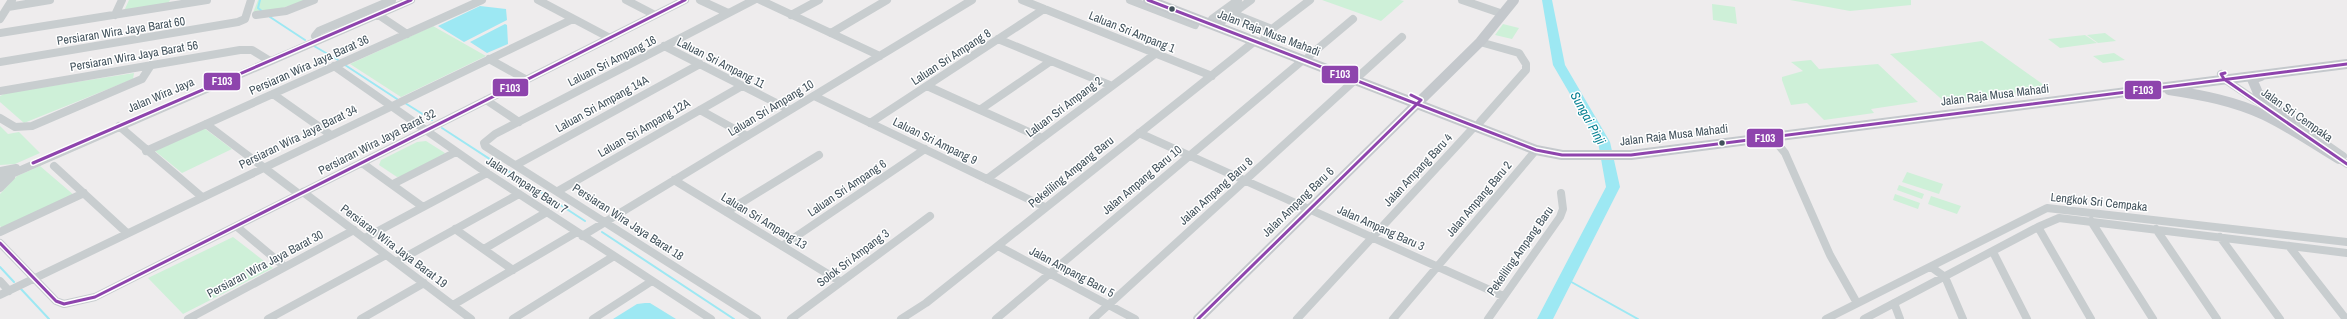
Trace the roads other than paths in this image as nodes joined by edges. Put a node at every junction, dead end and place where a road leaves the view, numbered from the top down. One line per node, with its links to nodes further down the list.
1 (12, 0): 28 (street)
2 (50, 0): 28 (street)
3 (122, 0): 35 (street)
4 (207, 0): 35 (street)
5 (251, 0): 63 (street, Persiaran Wira Jaya Barat 60)
6 (314, 0): 36 (street)
7 (392, 0): 30 (street)
8 (411, 0): 32 (street, Jalan Wira Jaya)
9 (482, 0): 47 (street, Persiaran Wira Jaya Barat 36)
10 (538, 0): 39 (street)
11 (626, 0): 37 (street)
12 (685, 0): 37 (street, Persiaran Wira Jaya Barat 32)
13 (700, 0): 31 (street)
14 (754, 0): 31 (street, Laluan Sri Ampang 16)
15 (760, 0): 38 (street)
16 (819, 0): 38 (street)
17 (887, 0): 46 (street)
18 (972, 0): 57 (street, Laluan Sri Ampang 10)
19 (1022, 0): 29 (street, Laluan Sri Ampang 1)
20 (1130, 0): 43 (street)
21 (1148, 0): 42 (main road, Jalan Raja Musa Mahadi)
22 (1161, 0): 42 (main road, Jalan Raja Musa Mahadi)
23 (1238, 0): 33 (street); 42 (street)
24 (1251, 0): 33 (street)
25 (1310, 0): 44 (street)
26 (1462, 0): 34 (street)
27 (1514, 0): 34 (main road, Jalan Ampang Baru 6)
28 (8, 7): 40 (street)
29 (1044, 9): 51 (street, Laluan Sri Ampang 8); 56 (street, Laluan Sri Ampang 1)
30 (370, 10): 32 (street); 50 (street)
31 (728, 13): 55 (street, Laluan Sri Ampang 16)
32 (377, 14): 47 (street); 50 (street, Jalan Wira Jaya)
33 (1232, 14): 42 (street); 44 (street)
34 (1503, 14): 54 (main road, Jalan Ampang Baru 6)
35 (115, 15): 45 (street)
36 (256, 15)
37 (655, 15): 49 (street, Persiaran Wira Jaya Barat 32)
38 (791, 15): 46 (street)
39 (573, 18): 49 (street); 60 (street, Persiaran Wira Jaya Barat 34)
40 (0, 19)
41 (1353, 19): 59 (street, Jalan Ampang Baru 10)
42 (1216, 22): 52 (main road, Jalan Raja Musa Mahadi); 53 (main road, Jalan Raja Musa Mahadi)
43 (1195, 25)
44 (1272, 29): 52 (street)
45 (0, 33)
46 (831, 33): 57 (street)
47 (407, 34): 67 (street, Persiaran Wira Jaya Barat 36)
48 (1402, 37): 71 (street, Jalan Ampang Baru 8)
49 (610, 38): 72 (street, Persiaran Wira Jaya Barat 32)
50 (320, 39): 61 (street, Jalan Wira Jaya)
51 (998, 39): 62 (street); 74 (street, Laluan Sri Ampang 8)
52 (1264, 39): 59 (main road, Jalan Raja Musa Mahadi)
53 (1254, 41): 59 (main road, Jalan Raja Musa Mahadi); 69 (street, Pekeliling Ampang Baru)
54 (1480, 42): 82 (main road, Jalan Ampang Baru 6); 92 (street, Jalan Ampang Baru 4)
55 (664, 46): 64 (street, Laluan Sri Ampang 11); 89 (street, Laluan Sri Ampang 16)
56 (1155, 54): 69 (street, Laluan Sri Ampang 1); 75 (street, Laluan Sri Ampang 2)
57 (880, 56): 80 (street, Laluan Sri Ampang 10)
58 (2347, 57): 70 (main road, Jalan Raja Musa Mahadi)
59 (1306, 58): 71 (main road, Jalan Raja Musa Mahadi); 107 (street, Jalan Ampang Baru 10)
60 (489, 59): 72 (street); 83 (street, Persiaran Wira Jaya Barat 34)
61 (270, 61): 66 (street, Persiaran Wira Jaya Barat 56); 93 (street, Jalan Wira Jaya)
62 (1051, 61): 75 (street); 84 (street)
63 (0, 62)
64 (700, 64): 73 (street, Laluan Sri Ampang 11); 110 (street, Laluan Sri Ampang 14A)
65 (2347, 64): 68 (main road, Jalan Raja Musa Mahadi)
66 (151, 65): 77 (street, Persiaran Wira Jaya Barat 56); 87 (street)
67 (334, 66): 78 (street, Persiaran Wira Jaya Barat 36); 83 (street, Jalan Ampang Baru 7)
68 (2272, 73): 70 (main road, Jalan Raja Musa Mahadi); 88 (main road)
69 (1212, 76): 95 (street, Pekeliling Ampang Baru)
70 (2225, 77): 76 (main road, Jalan Raja Musa Mahadi); 79 (main road, Jalan Raja Musa Mahadi); 88 (street, Jalan Sri Cempaka); 108 (street, Jalan Sri Cempaka)
71 (1357, 78): 82 (main road, Jalan Raja Musa Mahadi); 120 (street, Jalan Ampang Baru 8)
72 (526, 80): 81 (street, Persiaran Wira Jaya Barat 32)
73 (742, 86): 85 (street, Laluan Sri Ampang 12A); 86 (street, Laluan Sri Ampang 11)
74 (927, 86): 84 (street); 90 (street, Laluan Sri Ampang 8)
75 (1112, 86): 99 (street, Laluan Sri Ampang 2)
76 (2144, 89): 79 (main road, Jalan Raja Musa Mahadi); 108 (main road)
77 (0, 91)
78 (273, 94): 91 (street, Persiaran Wira Jaya Barat 36); 96 (street)
79 (2089, 94): 97 (main road, Jalan Raja Musa Mahadi)
80 (814, 96): 86 (street, Laluan Sri Ampang 10); 90 (street, Laluan Sri Ampang 9)
81 (486, 100): 89 (street); 94 (street, Persiaran Wira Jaya Barat 32)
82 (1419, 102): 92 (main road, Jalan Raja Musa Mahadi); 131 (main road, Jalan Ampang Baru 6)
83 (392, 106): 94 (street, Jalan Ampang Baru 7); 96 (street, Persiaran Wira Jaya Barat 34)
84 (981, 108): 99 (street)
85 (700, 110): 98 (street); 123 (street, Laluan Sri Ampang 12A)
86 (790, 110): 98 (street, Laluan Sri Ampang 10)
87 (0, 118)
88 (2292, 120): 108 (street, Jalan Sri Cempaka)
89 (519, 122): 100 (street, Laluan Sri Ampang 16)
90 (870, 123): 101 (street, Laluan Sri Ampang 9)
91 (206, 124): 103 (street, Persiaran Wira Jaya Barat 36); 112 (street, Persiaran Wira Jaya Barat 19)
92 (1477, 124): 102 (main road, Jalan Raja Musa Mahadi); 105 (main road, Jalan Raja Musa Mahadi); 145 (street, Jalan Ampang Baru 4)
93 (119, 126): 103 (street); 113 (street, Jalan Wira Jaya)
94 (426, 130): 104 (street, Jalan Ampang Baru 7); 109 (street, Persiaran Wira Jaya Barat 32)
95 (1139, 133): 107 (street, Jalan Ampang Baru 3); 130 (street, Pekeliling Ampang Baru)
96 (331, 135): 112 (street, Persiaran Wira Jaya Barat 34)
97 (1770, 135): 105 (main road, Jalan Raja Musa Mahadi); 173 (street)
98 (747, 136): 119 (street, Laluan Sri Ampang 10)
99 (1042, 138): 118 (street, Laluan Sri Ampang 2)
100 (485, 146): 110 (street, Persiaran Wira Jaya Barat 18)
101 (925, 150): 118 (street, Laluan Sri Ampang 9); 150 (street, Laluan Sri Ampang 6)
102 (1536, 150): 105 (main road, Jalan Raja Musa Mahadi); 159 (street, Jalan Ampang Baru 2)
103 (146, 151): 128 (street)
104 (456, 152): 115 (street, Jalan Ampang Baru 7); 121 (street)
105 (1592, 154)
106 (819, 155): 133 (street)
107 (1190, 155): 120 (street, Jalan Ampang Baru 3); 163 (street, Jalan Ampang Baru 10)
108 (2344, 160)
109 (362, 163): 121 (street); 125 (street, Persiaran Wira Jaya Barat 32)
110 (516, 165): 123 (street, Persiaran Wira Jaya Barat 18)
111 (54, 166): 124 (street)
112 (264, 167): 125 (street, Persiaran Wira Jaya Barat 19); 128 (street, Persiaran Wira Jaya Barat 34)
113 (17, 170): 114 (street); 116 (street, Jalan Wira Jaya); 117 (street, Jalan Wira Jaya); 122 (street)
114 (0, 171)
115 (487, 173): 126 (street, Jalan Ampang Baru 7); 129 (street)
116 (0, 175)
117 (0, 179)
118 (987, 179): 130 (street, Laluan Sri Ampang 9)
119 (674, 180): 133 (street, Laluan Sri Ampang 13); 136 (street, Laluan Sri Ampang 10)
120 (1245, 180): 131 (street, Jalan Ampang Baru 3); 176 (street, Jalan Ampang Baru 8)
121 (393, 184): 129 (street)
122 (0, 188)
123 (558, 191): 136 (street, Persiaran Wira Jaya Barat 18)
124 (84, 193): 142 (street); 143 (street)
125 (301, 193): 137 (street, Persiaran Wira Jaya Barat 32); 141 (street, Persiaran Wira Jaya Barat 19)
126 (519, 194): 132 (street, Jalan Ampang Baru 7); 139 (street)
127 (1561, 194): 172 (street, Pekeliling Ampang Baru)
128 (202, 197): 143 (street, Persiaran Wira Jaya Barat 34)
129 (424, 206): 147 (street)
130 (1046, 207): 151 (street, Pekeliling Ampang Baru)
131 (1310, 209): 145 (street, Jalan Ampang Baru 3); 190 (main road, Jalan Ampang Baru 6)
132 (547, 212): 144 (street, Jalan Ampang Baru 7); 153 (street)
133 (726, 212): 150 (street, Laluan Sri Ampang 13)
134 (930, 216): 168 (street, Solok Sri Ampang 3)
135 (2092, 220): 138 (street); 140 (street); 200 (street)
136 (606, 221): 144 (street, Laluan Sri Ampang 10); 184 (street, Persiaran Wira Jaya Barat 18)
137 (236, 226): 160 (street); 165 (street, Persiaran Wira Jaya Barat 32)
138 (2038, 227): 154 (street); 199 (street)
139 (456, 228): 153 (street); 158 (street)
140 (2156, 229): 146 (street); 201 (street)
141 (354, 230): 147 (street, Persiaran Wira Jaya Barat 19); 160 (street, Persiaran Wira Jaya Barat 30)
142 (0, 232)
143 (127, 233): 165 (street, Persiaran Wira Jaya Barat 34)
144 (580, 234): 157 (street, Jalan Ampang Baru 7); 162 (street)
145 (1373, 237): 159 (street, Jalan Ampang Baru 3); 191 (street, Jalan Ampang Baru 4)
146 (2220, 237): 152 (street); 202 (street)
147 (365, 238): 156 (street, Persiaran Wira Jaya Barat 19)
148 (2347, 242): 161 (street, Lengkok Sri Cempaka)
149 (0, 243): 165 (street, Persiaran Wira Jaya Barat 32)
150 (782, 246): 168 (street, Laluan Sri Ampang 13)
151 (998, 246): 163 (street, Jalan Ampang Baru 5); 186 (street, Pekeliling Ampang Baru)
152 (2289, 246): 155 (street); 203 (street)
153 (484, 249): 162 (street)
154 (1993, 252): 164 (street); 198 (street)
155 (2347, 253)
156 (386, 255): 158 (street, Persiaran Wira Jaya Barat 19); 178 (street)
157 (614, 256): 167 (street, Jalan Ampang Baru 7); 181 (street)
158 (396, 262): 169 (street, Persiaran Wira Jaya Barat 19)
159 (1438, 266): 172 (street, Jalan Ampang Baru 3); 192 (street, Jalan Ampang Baru 2)
160 (285, 267): 177 (street, Persiaran Wira Jaya Barat 30)
161 (1930, 267): 164 (street); 173 (street, Lengkok Sri Cempaka)
162 (513, 270): 175 (street)
163 (1050, 273): 176 (street, Jalan Ampang Baru 5); 187 (street, Jalan Ampang Baru 10)
164 (1945, 277): 174 (street); 197 (street)
165 (35, 278): 170 (street, Persiaran Wira Jaya Barat 34)
166 (0, 281): 170 (street)
167 (652, 281): 182 (street); 183 (street, Jalan Ampang Baru 7)
168 (841, 282): 185 (street, Solok Sri Ampang 3)
169 (424, 283): 175 (street, Persiaran Wira Jaya Barat 19); 179 (street)
170 (10, 291): 171 (street, Persiaran Wira Jaya Barat 34)
171 (0, 295)
172 (1503, 296): 193 (street, Pekeliling Ampang Baru)
173 (1857, 303): 194 (street, Lengkok Sri Cempaka)
174 (1894, 303): 195 (street); 196 (street)
175 (453, 305): 180 (street, Persiaran Wira Jaya Barat 19)
176 (1108, 305): 188 (street, Jalan Ampang Baru 8); 189 (street, Jalan Ampang Baru 5)
177 (188, 319)
178 (268, 319)
179 (361, 319)
180 (471, 319)
181 (513, 319)
182 (593, 319)
183 (711, 319)
184 (757, 319)
185 (791, 319)
186 (901, 319)
187 (996, 319)
188 (1093, 319)
189 (1135, 319)
190 (1198, 319)
191 (1297, 319)
192 (1393, 319)
193 (1488, 319)
194 (1826, 319)
195 (1864, 319)
196 (1900, 319)
197 (1964, 319)
198 (2027, 319)
199 (2091, 319)
200 (2153, 319)
201 (2217, 319)
202 (2280, 319)
203 (2346, 319)

